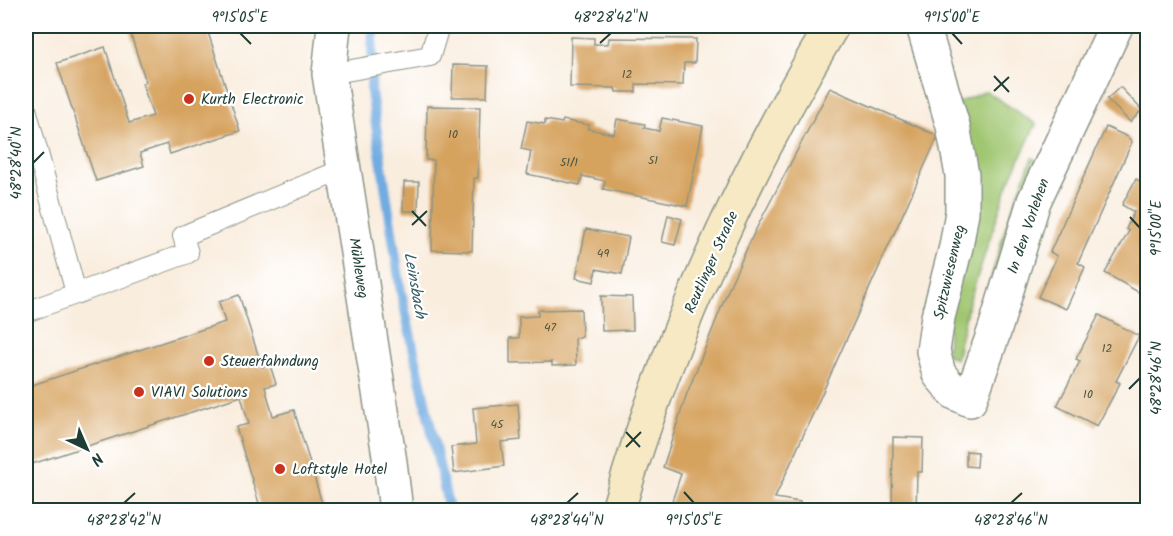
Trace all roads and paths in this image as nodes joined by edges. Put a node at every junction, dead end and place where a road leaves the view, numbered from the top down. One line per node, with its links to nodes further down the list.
1 (334, 26): 6 (street, Mühleweg)
2 (439, 26): 6 (lane)
3 (832, 26): 13 (main road, Reutlinger Straße)
4 (922, 26): 11 (street, Spitzwiesenweg)
5 (1116, 26): 11 (street, In den Vorlehen)
6 (339, 73): 8 (street, Mühleweg)
7 (26, 109): 9 (lane)
8 (344, 170): 9 (lane); 12 (street, Mühleweg)
9 (76, 294): 10 (lane)
10 (26, 312)
11 (970, 400)
12 (396, 510)
13 (618, 510)

